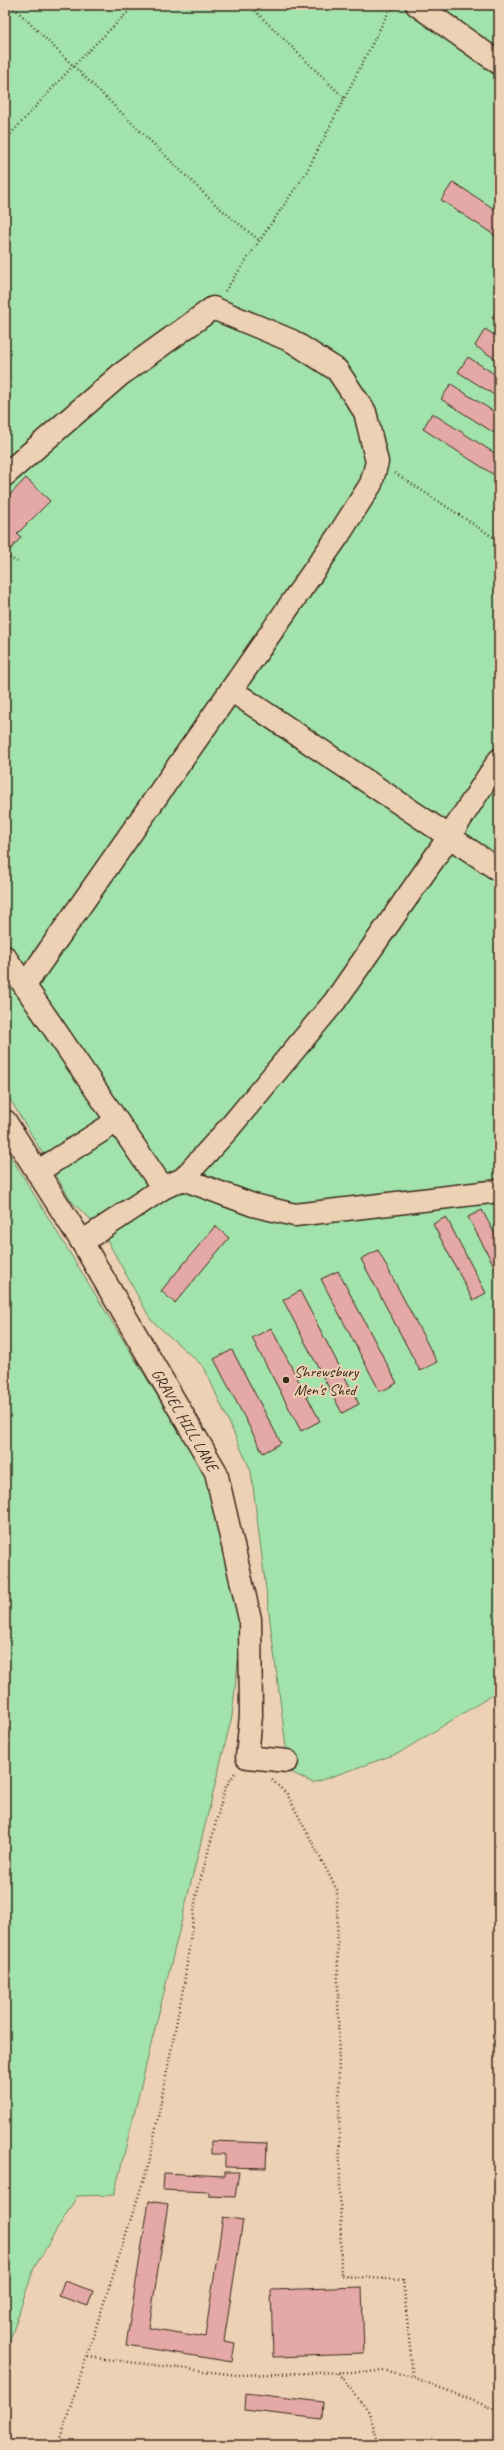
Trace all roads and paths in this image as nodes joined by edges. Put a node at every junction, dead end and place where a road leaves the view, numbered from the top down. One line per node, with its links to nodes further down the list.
1 (10, 5): 7 (path)
2 (135, 5): 7 (path)
3 (249, 5): 8 (path)
4 (398, 5): 8 (path)
5 (417, 5): 6 (street)
6 (499, 63)
7 (72, 66): 9 (path); 10 (path)
8 (345, 99): 10 (path)
9 (5, 140)
10 (260, 241): 11 (path)
11 (213, 308): 12 (street); 13 (street)
12 (377, 462): 14 (path); 17 (street)
13 (5, 475)
14 (499, 541)
15 (17, 562): 16 (path)
16 (5, 565)
17 (231, 690): 19 (street); 22 (street)
18 (499, 760): 19 (street)
19 (449, 837): 20 (street); 26 (street)
20 (499, 870)
21 (5, 957): 22 (street)
22 (25, 985): 24 (street)
23 (5, 1121): 25 (street, GRAVEL HILL LANE)
24 (117, 1121): 25 (street); 27 (street)
25 (37, 1172): 29 (street, GRAVEL HILL LANE)
26 (183, 1179): 27 (street); 28 (street)
27 (162, 1188): 29 (street)
28 (499, 1191)
29 (82, 1242): 30 (street, GRAVEL HILL LANE)
30 (247, 1756): 31 (street); 33 (path)
31 (287, 1760)
32 (270, 1778): 35 (path)
33 (88, 2356): 34 (path); 37 (path)
34 (337, 2372): 35 (path); 38 (path)
35 (413, 2377): 36 (path)
36 (499, 2411)
37 (58, 2445)
38 (379, 2445)

